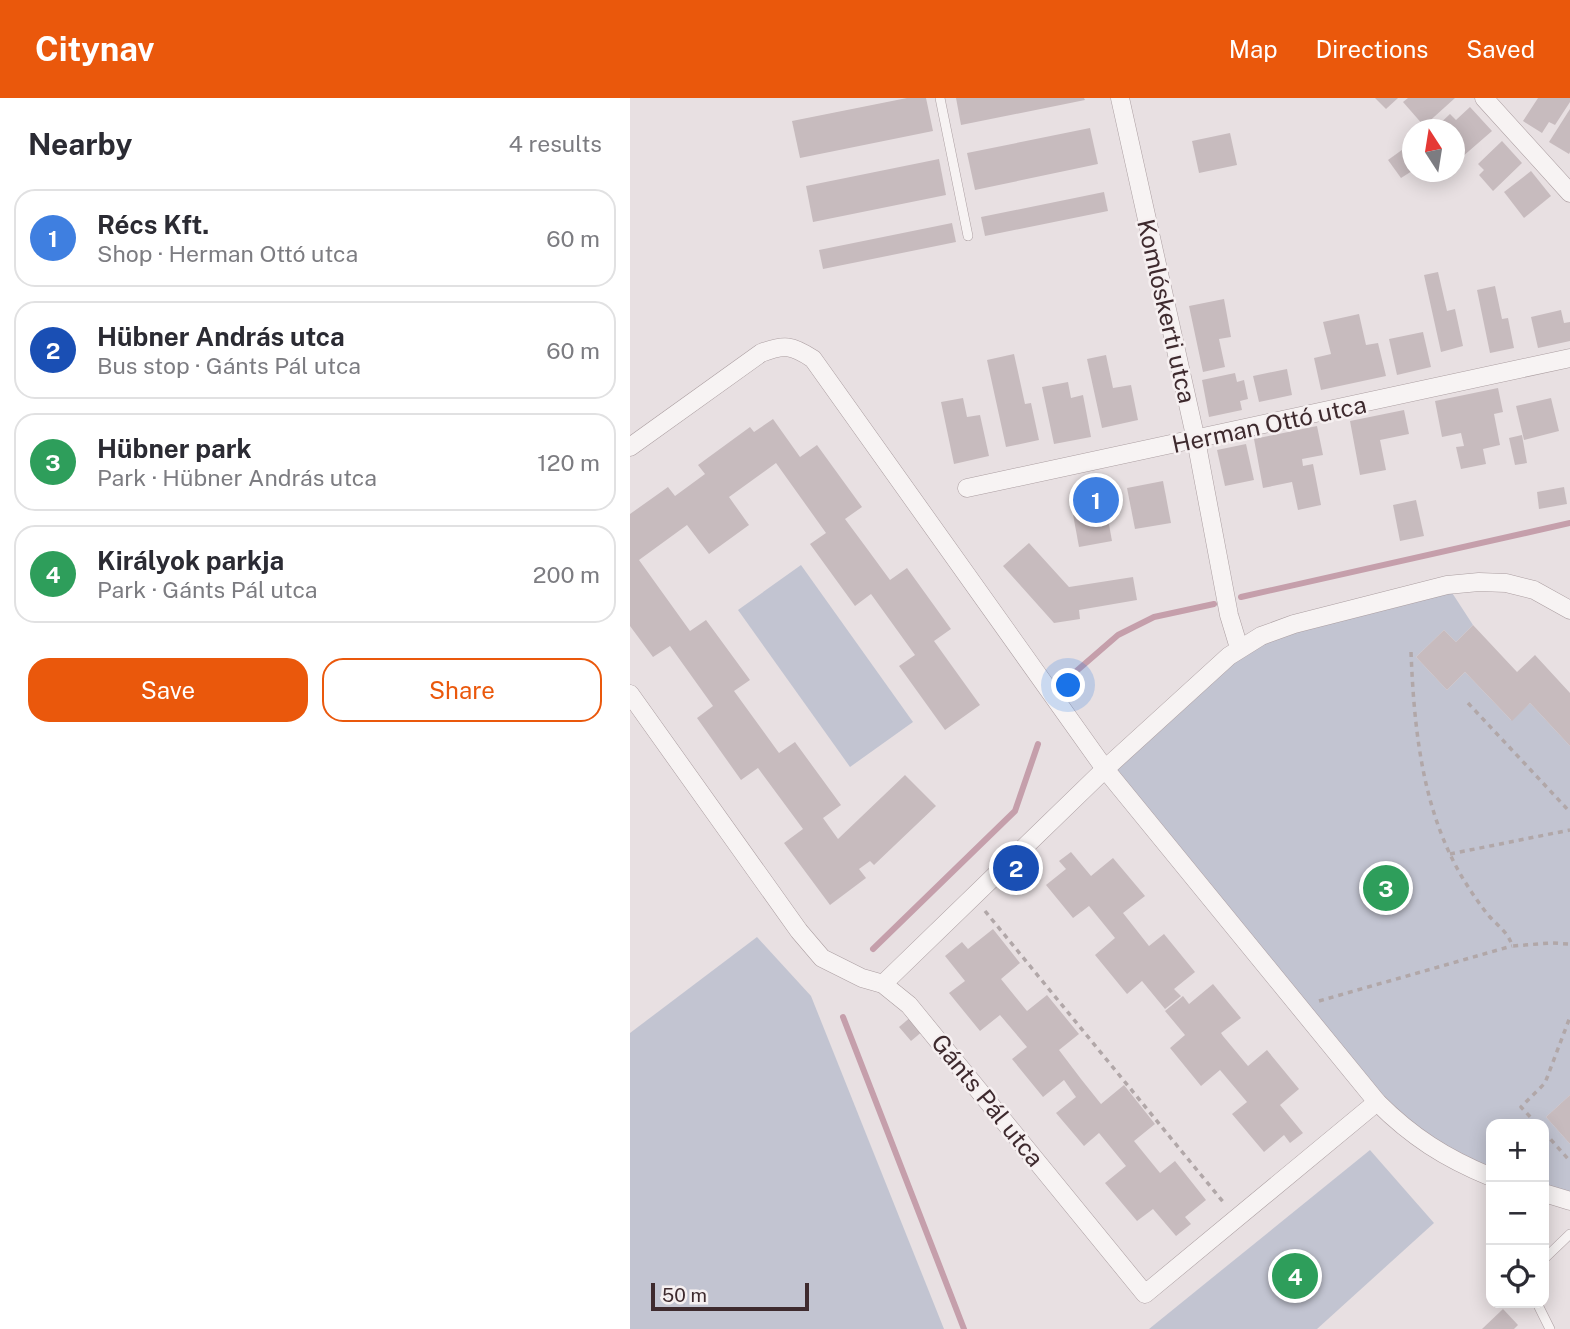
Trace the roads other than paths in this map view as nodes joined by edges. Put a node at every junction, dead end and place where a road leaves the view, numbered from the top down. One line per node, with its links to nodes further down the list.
1 (940, 98): 5 (lane)
2 (1120, 98): 7 (street, Komlóskerti utca)
3 (1484, 98): 4 (street)
4 (1570, 193)
5 (968, 236)
6 (1570, 358): 7 (street, Herman Ottó utca)
7 (1196, 440): 9 (street, Herman Ottó utca); 11 (street, Komlóskerti utca)
8 (630, 447): 13 (street)
9 (967, 488)
10 (1570, 610): 11 (street)
11 (1238, 648): 13 (street)
12 (630, 694): 14 (street, Gánts Pál utca)
13 (1105, 769): 14 (street); 15 (street)
14 (883, 984): 15 (street, Gánts Pál utca)
15 (1377, 1102): 16 (street)
16 (1486, 1175)
17 (1549, 1195): 18 (street)
18 (1570, 1201)
19 (1570, 1234): 20 (lane)
20 (1549, 1254)
21 (1539, 1308): 22 (lane)
22 (1550, 1329)

